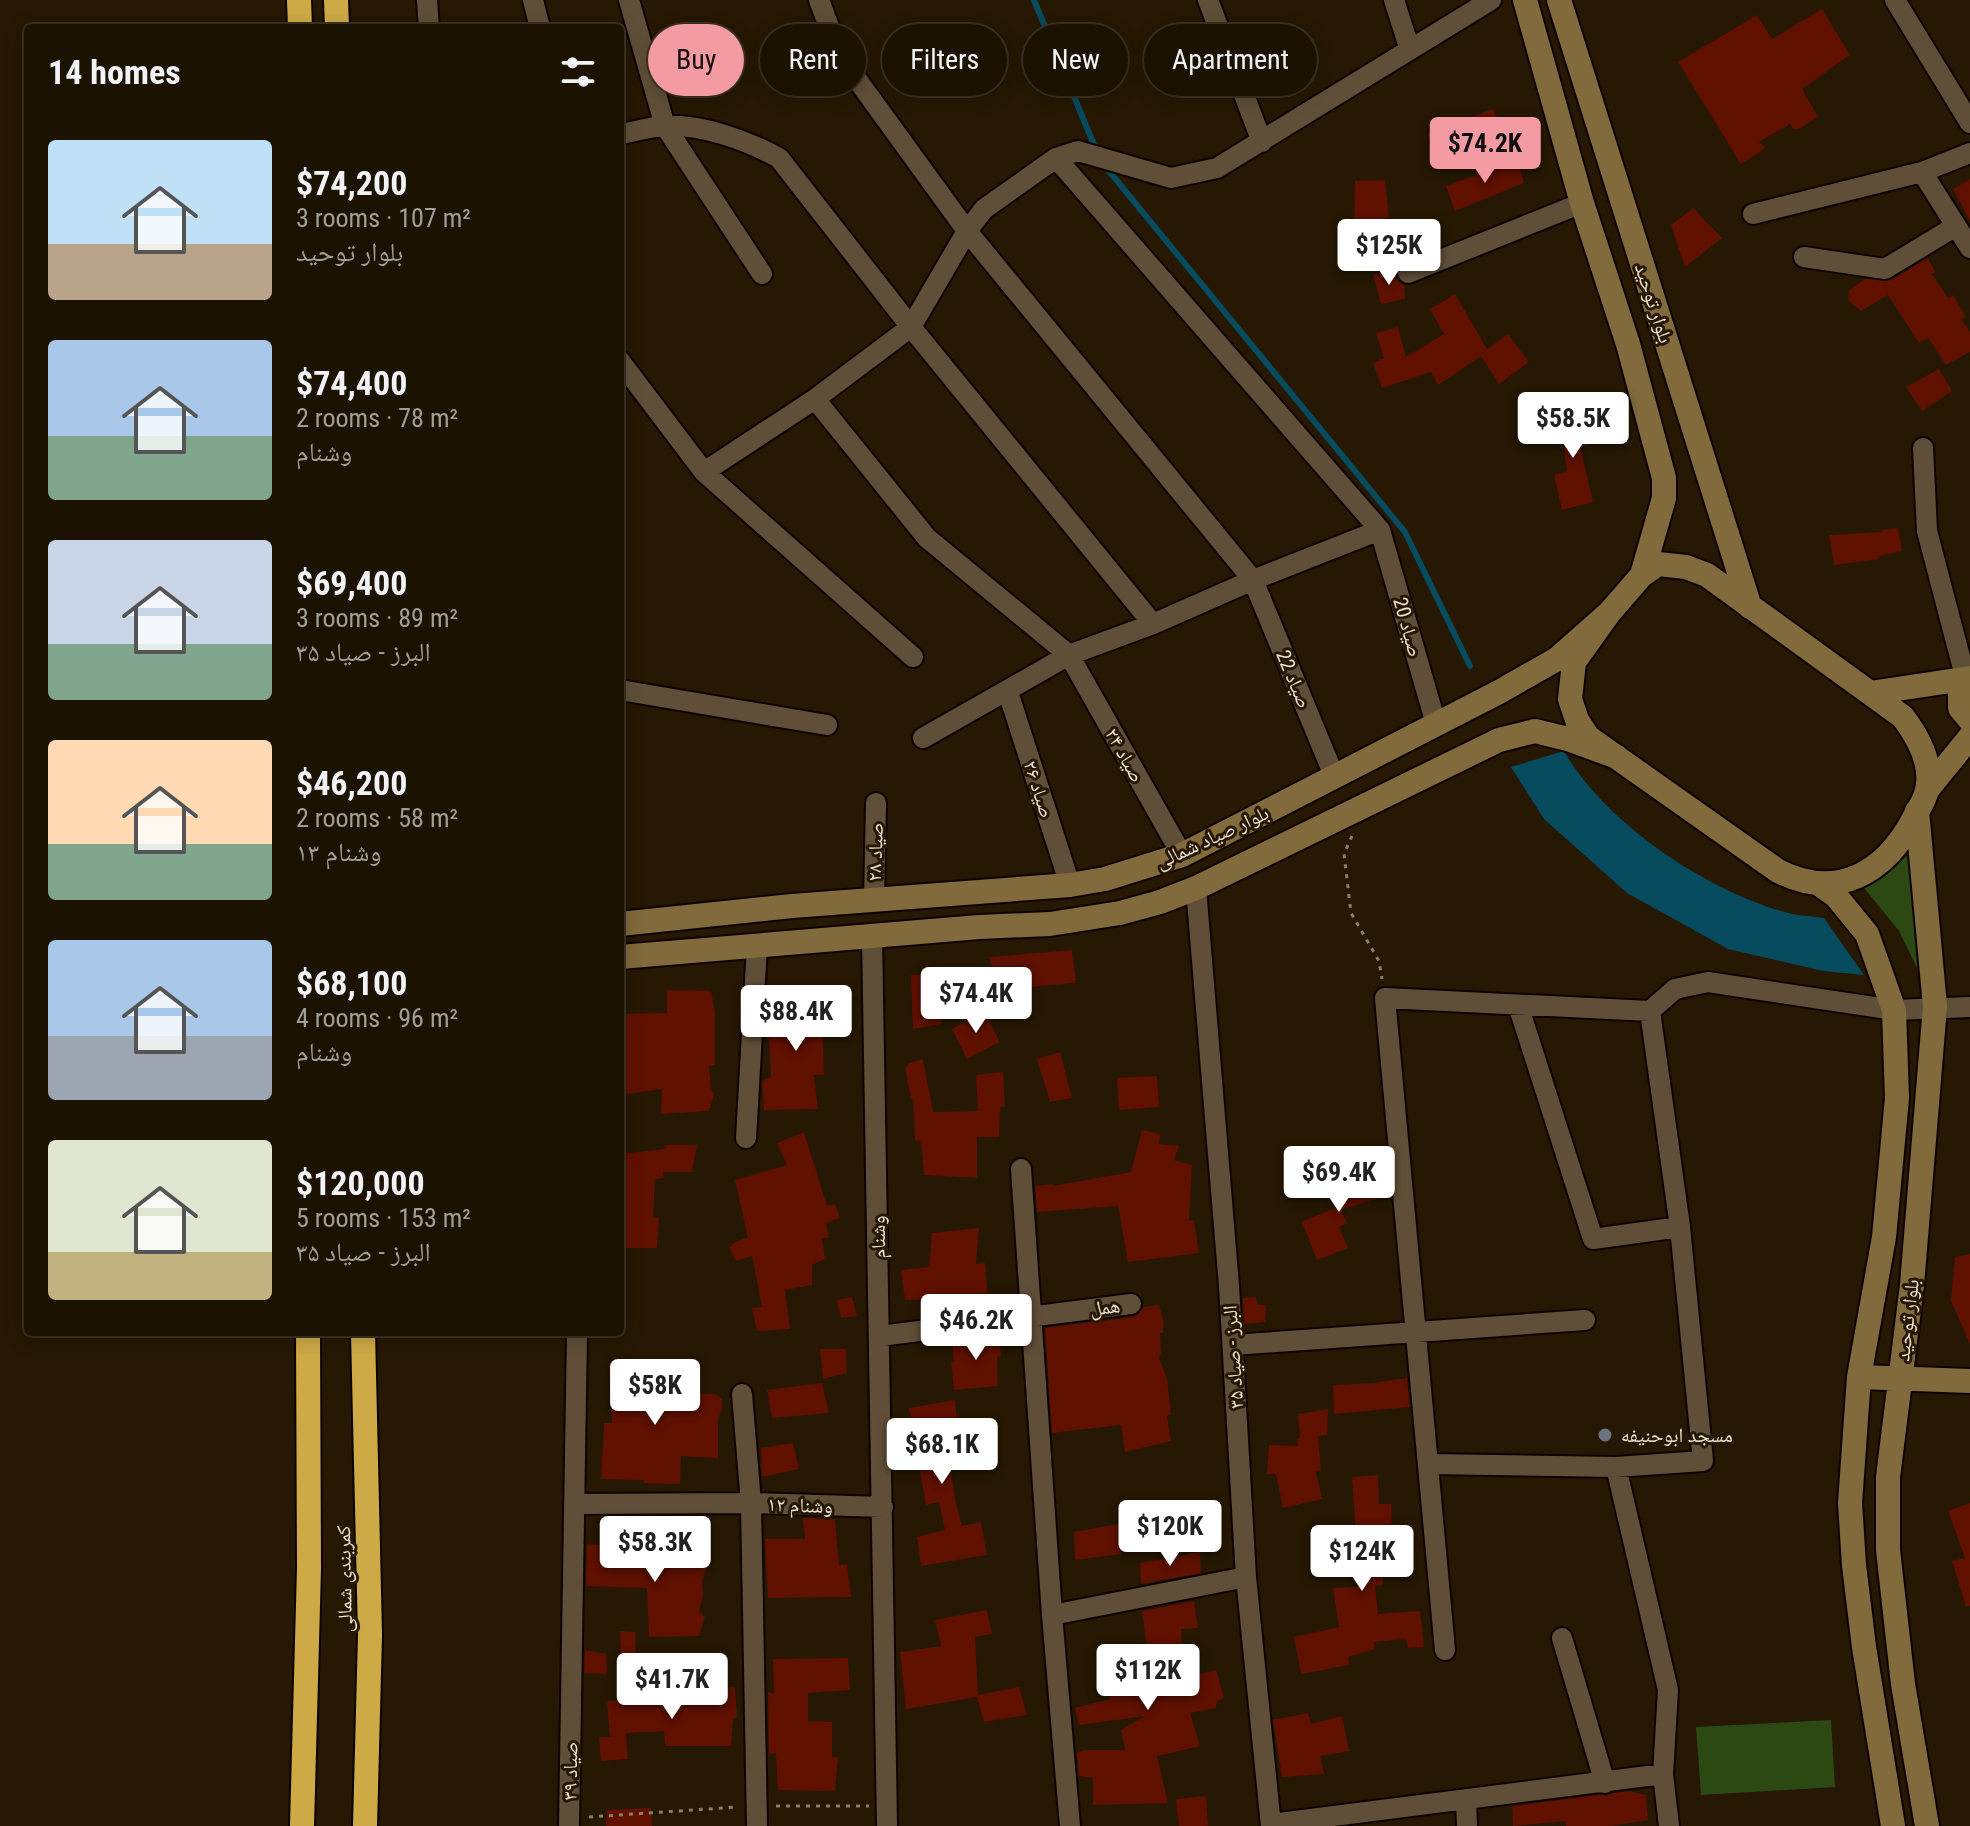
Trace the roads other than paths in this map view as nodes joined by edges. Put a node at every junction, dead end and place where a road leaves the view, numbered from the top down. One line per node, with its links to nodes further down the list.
1 (299, 0): 13 (highway)
2 (336, 0): 14 (highway)
3 (427, 0): 15 (street)
4 (533, 0): 16 (street)
5 (629, 0): 19 (street)
6 (819, 0): 28 (street, صیاد 22)
7 (1208, 0): 21 (street)
8 (1394, 0): 17 (street)
9 (1491, 0): 17 (street)
10 (1525, 0): 25 (main road, بلوار توحید)
11 (1559, 0): 41 (main road, بلوار توحید)
12 (1895, 0): 18 (street)
13 (300, 24)
14 (337, 24)
15 (429, 24)
16 (539, 24)
17 (1410, 50): 21 (street)
18 (1970, 123)
19 (665, 126): 20 (street); 32 (street); 33 (street)
20 (624, 133)
21 (1262, 142): 23 (street)
22 (1970, 153): 24 (street)
23 (1056, 158): 28 (street); 38 (street)
24 (1922, 172): 26 (street); 27 (street)
25 (1582, 203): 31 (street); 39 (main road, بلوار توحید)
26 (1753, 214)
27 (1956, 226): 29 (street); 30 (street)
28 (967, 231): 33 (street); 40 (street, صیاد 22)
29 (1970, 248)
30 (1804, 257)
31 (1408, 273)
32 (762, 274)
33 (911, 327): 35 (street); 43 (street)
34 (624, 366): 37 (street)
35 (815, 399): 37 (street); 44 (street)
36 (1923, 448): 46 (street)
37 (704, 472): 45 (street)
38 (1380, 530): 40 (street); 51 (street, صیاد 20)
39 (1642, 575): 41 (main road, بلوار توحید); 42 (main road)
40 (1253, 580): 43 (street); 56 (street, صیاد 22)
41 (1750, 607): 49 (main road, بلوار توحید)
42 (1609, 613): 51 (main road, بلوار صیاد شمالی); 55 (main road)
43 (1153, 624): 44 (street)
44 (1069, 655): 48 (street); 59 (street, صیاد ۲۴)
45 (913, 657)
46 (1968, 679): 49 (main road); 50 (main road)
47 (624, 691): 52 (street)
48 (1008, 692): 54 (street); 61 (street, صیاد ۲۶)
49 (1870, 693): 57 (main road, بلوار توحید)
50 (1970, 720)
51 (1436, 724): 56 (main road, بلوار صیاد شمالی)
52 (827, 725)
53 (1970, 737): 57 (main road)
54 (923, 738)
55 (1617, 757): 60 (main road); 62 (main road, بلوار صیاد شمالی)
56 (1335, 778): 59 (main road, بلوار صیاد شمالی)
57 (1922, 801): 60 (main road); 69 (main road, بلوار توحید)
58 (876, 803): 63 (street, صیاد ۲۸)
59 (1182, 855): 61 (main road, بلوار صیاد شمالی)
60 (1819, 884): 71 (main road, بلوار توحید)
61 (1070, 885): 63 (main road, بلوار صیاد شمالی)
62 (1196, 888): 65 (main road, بلوار صیاد شمالی); 85 (street, البرز - صیاد ۳۵)
63 (874, 901): 64 (main road, بلوار صیاد شمالی)
64 (624, 924)
65 (872, 936): 66 (main road, بلوار صیاد شمالی); 84 (street, وشنام)
66 (757, 946): 67 (main road, بلوار صیاد شمالی); 73 (street)
67 (624, 957)
68 (1518, 1005): 72 (street); 75 (street); 79 (street)
69 (1935, 1006): 70 (street); 71 (street); 88 (main road, بلوار توحید)
70 (1970, 1007)
71 (1894, 1010): 72 (street); 87 (main road, بلوار توحید)
72 (1650, 1011): 75 (street)
73 (746, 1138)
74 (1021, 1169): 77 (street)
75 (1680, 1227): 92 (street)
76 (1131, 1304): 77 (street, همل)
77 (1031, 1317): 84 (street, همل); 97 (street)
78 (1585, 1320): 79 (street)
79 (1417, 1334): 85 (street); 91 (street)
80 (308, 1336): 109 (highway)
81 (363, 1336): 86 (highway, کمربندی شمالی)
82 (373, 1336): 86 (main road)
83 (577, 1336): 94 (street, صیاد ۳۹)
84 (880, 1336): 95 (street, وشنام)
85 (1233, 1345): 96 (street, البرز - صیاد ۳۵)
86 (364, 1376): 110 (highway, کمربندی شمالی)
87 (1859, 1377): 88 (main road); 101 (main road, بلوار توحید)
88 (1899, 1380): 89 (main road); 100 (main road, بلوار توحید)
89 (1970, 1381)
90 (742, 1394): 93 (street)
91 (1429, 1464): 92 (street); 99 (street)
92 (1616, 1467): 102 (street)
93 (751, 1503): 94 (street, وشنام ۱۲); 95 (street, وشنام ۱۲); 105 (street)
94 (574, 1504): 107 (street, صیاد ۳۹)
95 (883, 1507): 106 (street, وشنام)
96 (1246, 1577): 97 (street); 108 (street, البرز - صیاد ۳۵)
97 (1052, 1615): 111 (street)
98 (1562, 1638): 103 (street)
99 (1445, 1650)
100 (1903, 1684): 101 (main road); 115 (main road, بلوار توحید)
101 (1871, 1688): 114 (main road, بلوار توحید)
102 (1663, 1774): 103 (street); 113 (street)
103 (1605, 1783): 104 (street)
104 (1466, 1799): 108 (street); 112 (street)
105 (756, 1816)
106 (888, 1816)
107 (569, 1822)
108 (1271, 1825)
109 (302, 1826)
110 (365, 1826)
111 (1070, 1826)
112 (1467, 1826)
113 (1669, 1826)
114 (1893, 1826)
115 (1927, 1826)

